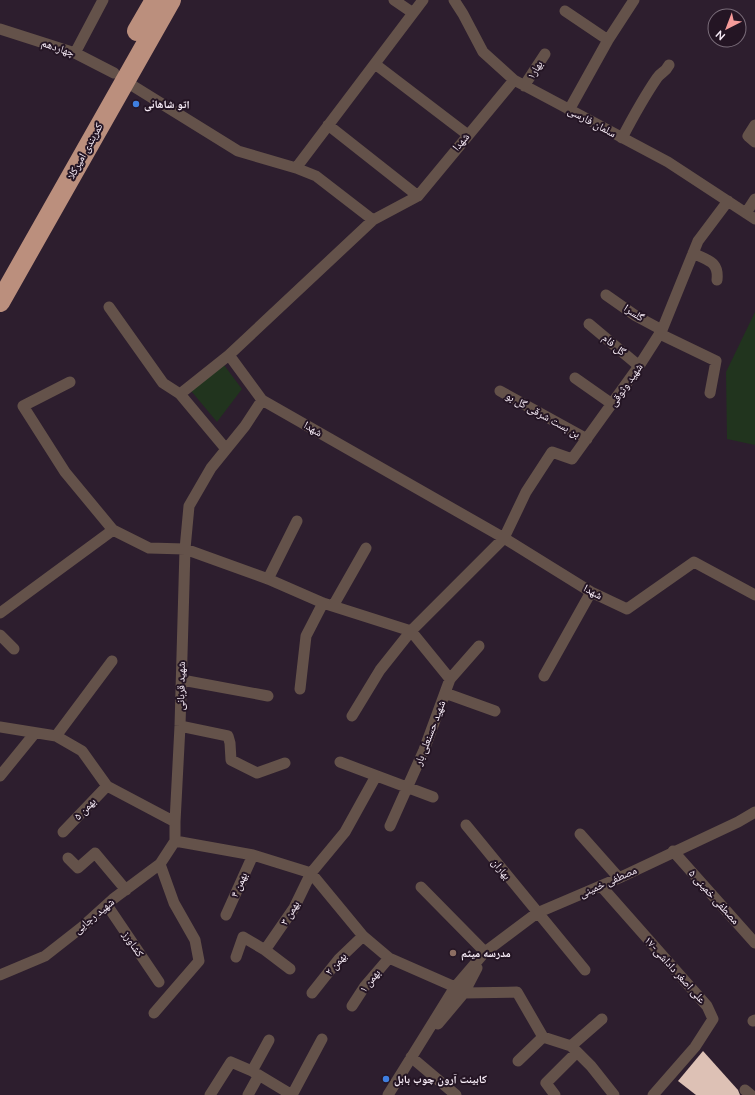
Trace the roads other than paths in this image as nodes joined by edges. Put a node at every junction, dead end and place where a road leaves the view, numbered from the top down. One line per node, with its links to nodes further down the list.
1 (103, 0): 12 (street)
2 (155, 0): 16 (highway, کمربندی امیرکلا)
3 (171, 0): 16 (highway, کمربندی امیرکلا)
4 (394, 0): 9 (street)
5 (423, 0): 9 (street)
6 (454, 0): 17 (street, سلمان فارسی)
7 (634, 0): 11 (street)
8 (565, 11): 11 (street)
9 (413, 13): 14 (street)
10 (0, 29): 12 (street, چهاردهم)
11 (608, 40): 19 (street)
12 (75, 53): 16 (street, چهاردهم)
13 (545, 54): 18 (street, بهار۱)
14 (375, 64): 20 (street); 22 (street)
15 (669, 65): 23 (street)
16 (119, 77): 25 (street, چهاردهم); 32 (highway, کمربندی امیرکلا); 35 (highway, کمربندی امیرکلا)
17 (514, 80): 18 (street, سلمان فارسی); 22 (street, شهدا)
18 (524, 86): 19 (street, سلمان فارسی)
19 (569, 110): 23 (street, سلمان فارسی)
20 (328, 125): 25 (street); 26 (street)
21 (755, 125): 24 (street)
22 (468, 135): 26 (street, شهدا)
23 (622, 138): 28 (street, سلمان فارسی)
24 (755, 142)
25 (296, 168): 30 (street, چهاردهم)
26 (418, 196): 30 (street, شهدا)
27 (755, 199): 29 (street)
28 (728, 201): 29 (street, سلمان فارسی); 31 (street, شهید وثوقی)
29 (751, 216)
30 (373, 220): 39 (street, شهدا)
31 (693, 253): 33 (street); 38 (street, شهید وثوقی)
32 (0, 274)
33 (717, 280)
34 (606, 295): 38 (street, گلسرا)
35 (0, 302)
36 (109, 307): 45 (street)
37 (589, 324): 40 (street, گل فام)
38 (661, 332): 40 (street, شهید وثوقی); 44 (street, گلسرا)
39 (229, 355): 45 (street); 46 (street, شهدا)
40 (639, 366): 47 (street, شهید وثوقی)
41 (575, 378): 47 (street)
42 (70, 382): 51 (street)
43 (500, 391): 48 (street, بن بست شرقی گل بو)
44 (710, 393)
45 (180, 394): 49 (street)
46 (262, 400): 49 (street, شهید قربانی); 52 (street, شهدا)
47 (612, 404): 48 (street, شهید وثوقی)
48 (587, 439): 52 (street, شهید وثوقی)
49 (226, 449): 54 (street, شهید قربانی)
50 (297, 521): 55 (street)
51 (113, 530): 54 (street); 59 (street)
52 (504, 538): 56 (street, شهدا); 60 (street)
53 (366, 548): 58 (street)
54 (185, 549): 55 (street); 66 (street, شهید قربانی)
55 (268, 579): 58 (street)
56 (590, 592): 57 (street, شهدا); 65 (street)
57 (755, 594)
58 (328, 604): 60 (street); 68 (street)
59 (0, 613)
60 (411, 631): 67 (street); 72 (street)
61 (0, 635): 63 (street)
62 (479, 646): 67 (street, شهید حسنعلی بار)
63 (14, 649)
64 (112, 661): 76 (street)
65 (544, 676)
66 (182, 680): 70 (street); 73 (street, شهید قربانی)
67 (450, 680): 69 (street, شهید حسنعلی بار)
68 (300, 689)
69 (445, 693): 71 (street); 82 (street, شهید حسنعلی بار)
70 (268, 696)
71 (494, 712)
72 (352, 716)
73 (180, 726): 78 (street); 85 (street, شهید قربانی)
74 (0, 727): 75 (street)
75 (36, 733): 76 (street); 79 (street)
76 (56, 736): 81 (street)
77 (340, 762): 80 (street)
78 (285, 763)
79 (0, 776)
80 (376, 776): 82 (street); 97 (street, بهمن ۳)
81 (107, 786): 85 (street); 90 (street, بهمن ۵)
82 (407, 787): 83 (street); 89 (street, شهید حسنعلی بار)
83 (433, 797)
84 (755, 812): 86 (street, مصطفی خمینی)
85 (175, 822): 92 (street, شهید قربانی)
86 (738, 822): 87 (street, مصطفی خمینی); 93 (street, مصطفی خمینی)
87 (755, 822)
88 (466, 825): 103 (street, بهاران)
89 (390, 826)
90 (63, 832)
91 (580, 834): 98 (street)
92 (175, 841): 94 (street); 96 (street, شهید رجایی)
93 (673, 852): 98 (street, مصطفی خمینی); 106 (street, مصطفی خمینی ۵)
94 (253, 855): 97 (street); 104 (street, بهمن ۴)
95 (68, 858): 101 (street)
96 (160, 864): 101 (street, شهید رجایی); 118 (street)
97 (311, 873): 105 (street); 107 (street, بهمن ۳)
98 (618, 878): 99 (street, مصطفی خمینی)
99 (601, 886): 103 (street, مصطفی خمینی); 134 (street, علی اصغر داداشی-۱۷)
100 (421, 887): 108 (street)
101 (126, 890): 102 (street, شهید رجایی)
102 (107, 905): 113 (street, شهید رجایی); 114 (street, کشاورز)
103 (537, 913): 108 (street, مصطفی خمینی); 112 (street, بهاران)
104 (226, 915)
105 (363, 936): 110 (street); 116 (street, بهمن ۲)
106 (755, 943)
107 (265, 950): 109 (street); 111 (street)
108 (485, 952): 115 (street, مصطفی خمینی)
109 (236, 957)
110 (389, 958): 115 (street); 117 (street, بهمن ۱)
111 (290, 969)
112 (585, 970)
113 (0, 975)
114 (159, 982)
115 (459, 990): 120 (street); 124 (street, مصطفی خمینی)
116 (312, 993)
117 (352, 1006)
118 (154, 1013)
119 (602, 1018): 123 (street)
120 (543, 1037): 123 (street); 125 (street)
121 (322, 1039): 129 (street)
122 (269, 1040): 126 (street)
123 (574, 1049): 132 (street); 133 (street)
124 (411, 1057): 130 (street, مصطفی خمینی); 131 (street)
125 (518, 1061)
126 (256, 1073): 127 (street); 128 (street); 129 (street)
127 (210, 1095)
128 (248, 1095)
129 (292, 1095)
130 (388, 1095)
131 (456, 1095)
132 (555, 1095)
133 (614, 1095)
134 (653, 1095)

